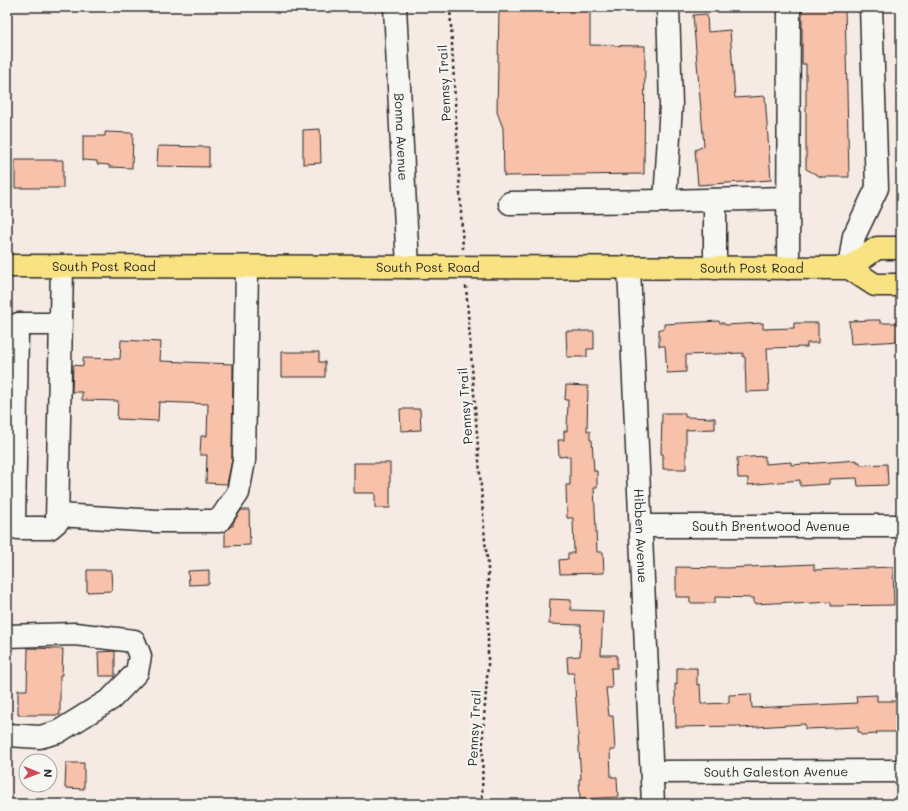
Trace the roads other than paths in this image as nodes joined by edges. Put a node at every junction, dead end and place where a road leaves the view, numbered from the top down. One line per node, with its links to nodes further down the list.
1 (395, 7): 13 (street, Bonna Avenue)
2 (668, 7): 7 (street)
3 (789, 7): 5 (street)
4 (871, 7): 17 (street)
5 (787, 198): 6 (street); 16 (street)
6 (715, 200): 7 (street); 15 (street)
7 (665, 201): 8 (street)
8 (510, 203)
9 (901, 248): 17 (main road)
10 (7, 266): 11 (main road, South Post Road)
11 (62, 266): 12 (main road, South Post Road); 19 (street)
12 (247, 267): 13 (main road, South Post Road); 20 (street)
13 (408, 267): 14 (main road, South Post Road)
14 (629, 268): 15 (main road, South Post Road); 21 (street, Hibben Avenue)
15 (715, 268): 16 (main road, South Post Road)
16 (788, 268): 17 (main road, South Post Road)
17 (849, 268): 18 (main road)
18 (901, 285)
19 (60, 324): 20 (street); 20 (street)
20 (58, 515)
21 (641, 526): 22 (street, South Brentwood Avenue); 26 (street, Hibben Avenue)
22 (901, 526)
23 (7, 636): 24 (street)
24 (7, 735)
25 (901, 771): 26 (street, South Galeston Avenue)
26 (652, 772): 27 (street, Hibben Avenue)
27 (654, 804)

